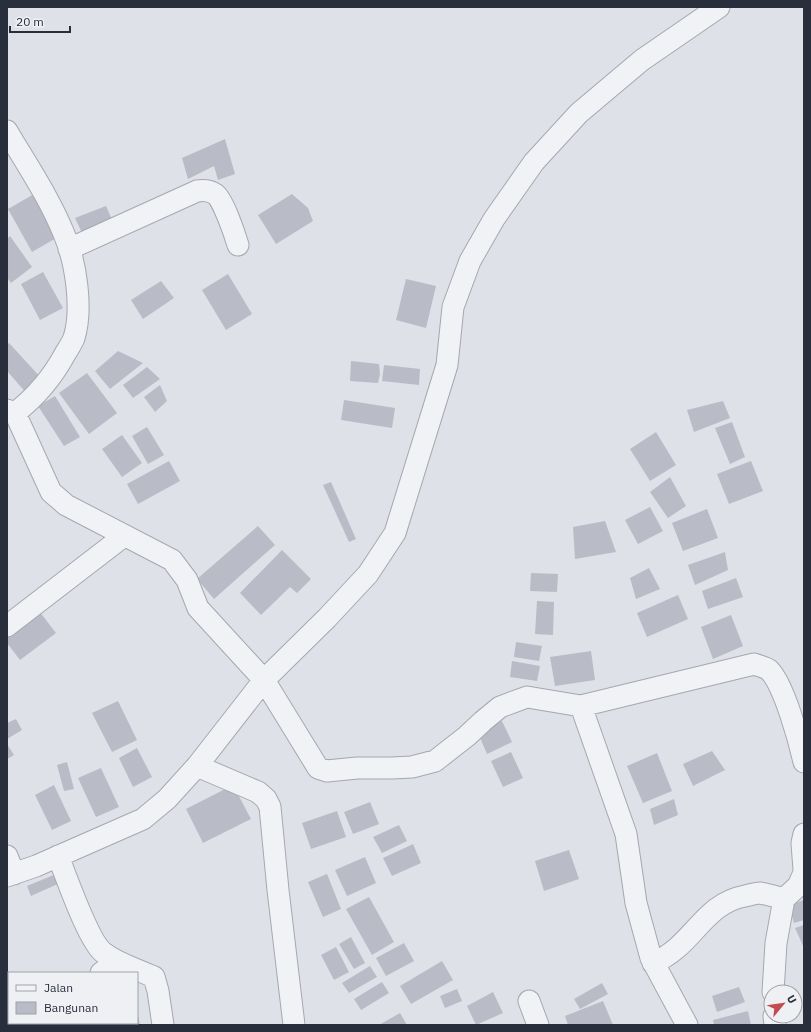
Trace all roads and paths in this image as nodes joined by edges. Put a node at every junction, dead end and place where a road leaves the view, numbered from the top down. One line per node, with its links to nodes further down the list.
1 (719, 7): 8 (street)
2 (7, 131): 4 (street)
3 (238, 245): 4 (street)
4 (69, 250): 5 (street)
5 (11, 411): 6 (street)
6 (124, 536): 7 (street); 8 (street)
7 (7, 626)
8 (264, 680): 9 (street); 11 (street)
9 (581, 706): 10 (street); 18 (street)
10 (804, 762)
11 (197, 766): 13 (street); 25 (street)
12 (804, 834): 15 (street)
13 (58, 856): 14 (street); 19 (street)
14 (9, 869)
15 (804, 870)
16 (804, 873): 17 (street)
17 (784, 900): 18 (street); 22 (street)
18 (653, 963): 27 (street)
19 (109, 967): 20 (street)
20 (132, 972)
21 (138, 973): 24 (street)
22 (774, 984)
23 (529, 1001): 26 (street)
24 (163, 1025)
25 (294, 1025)
26 (538, 1025)
27 (687, 1025)

